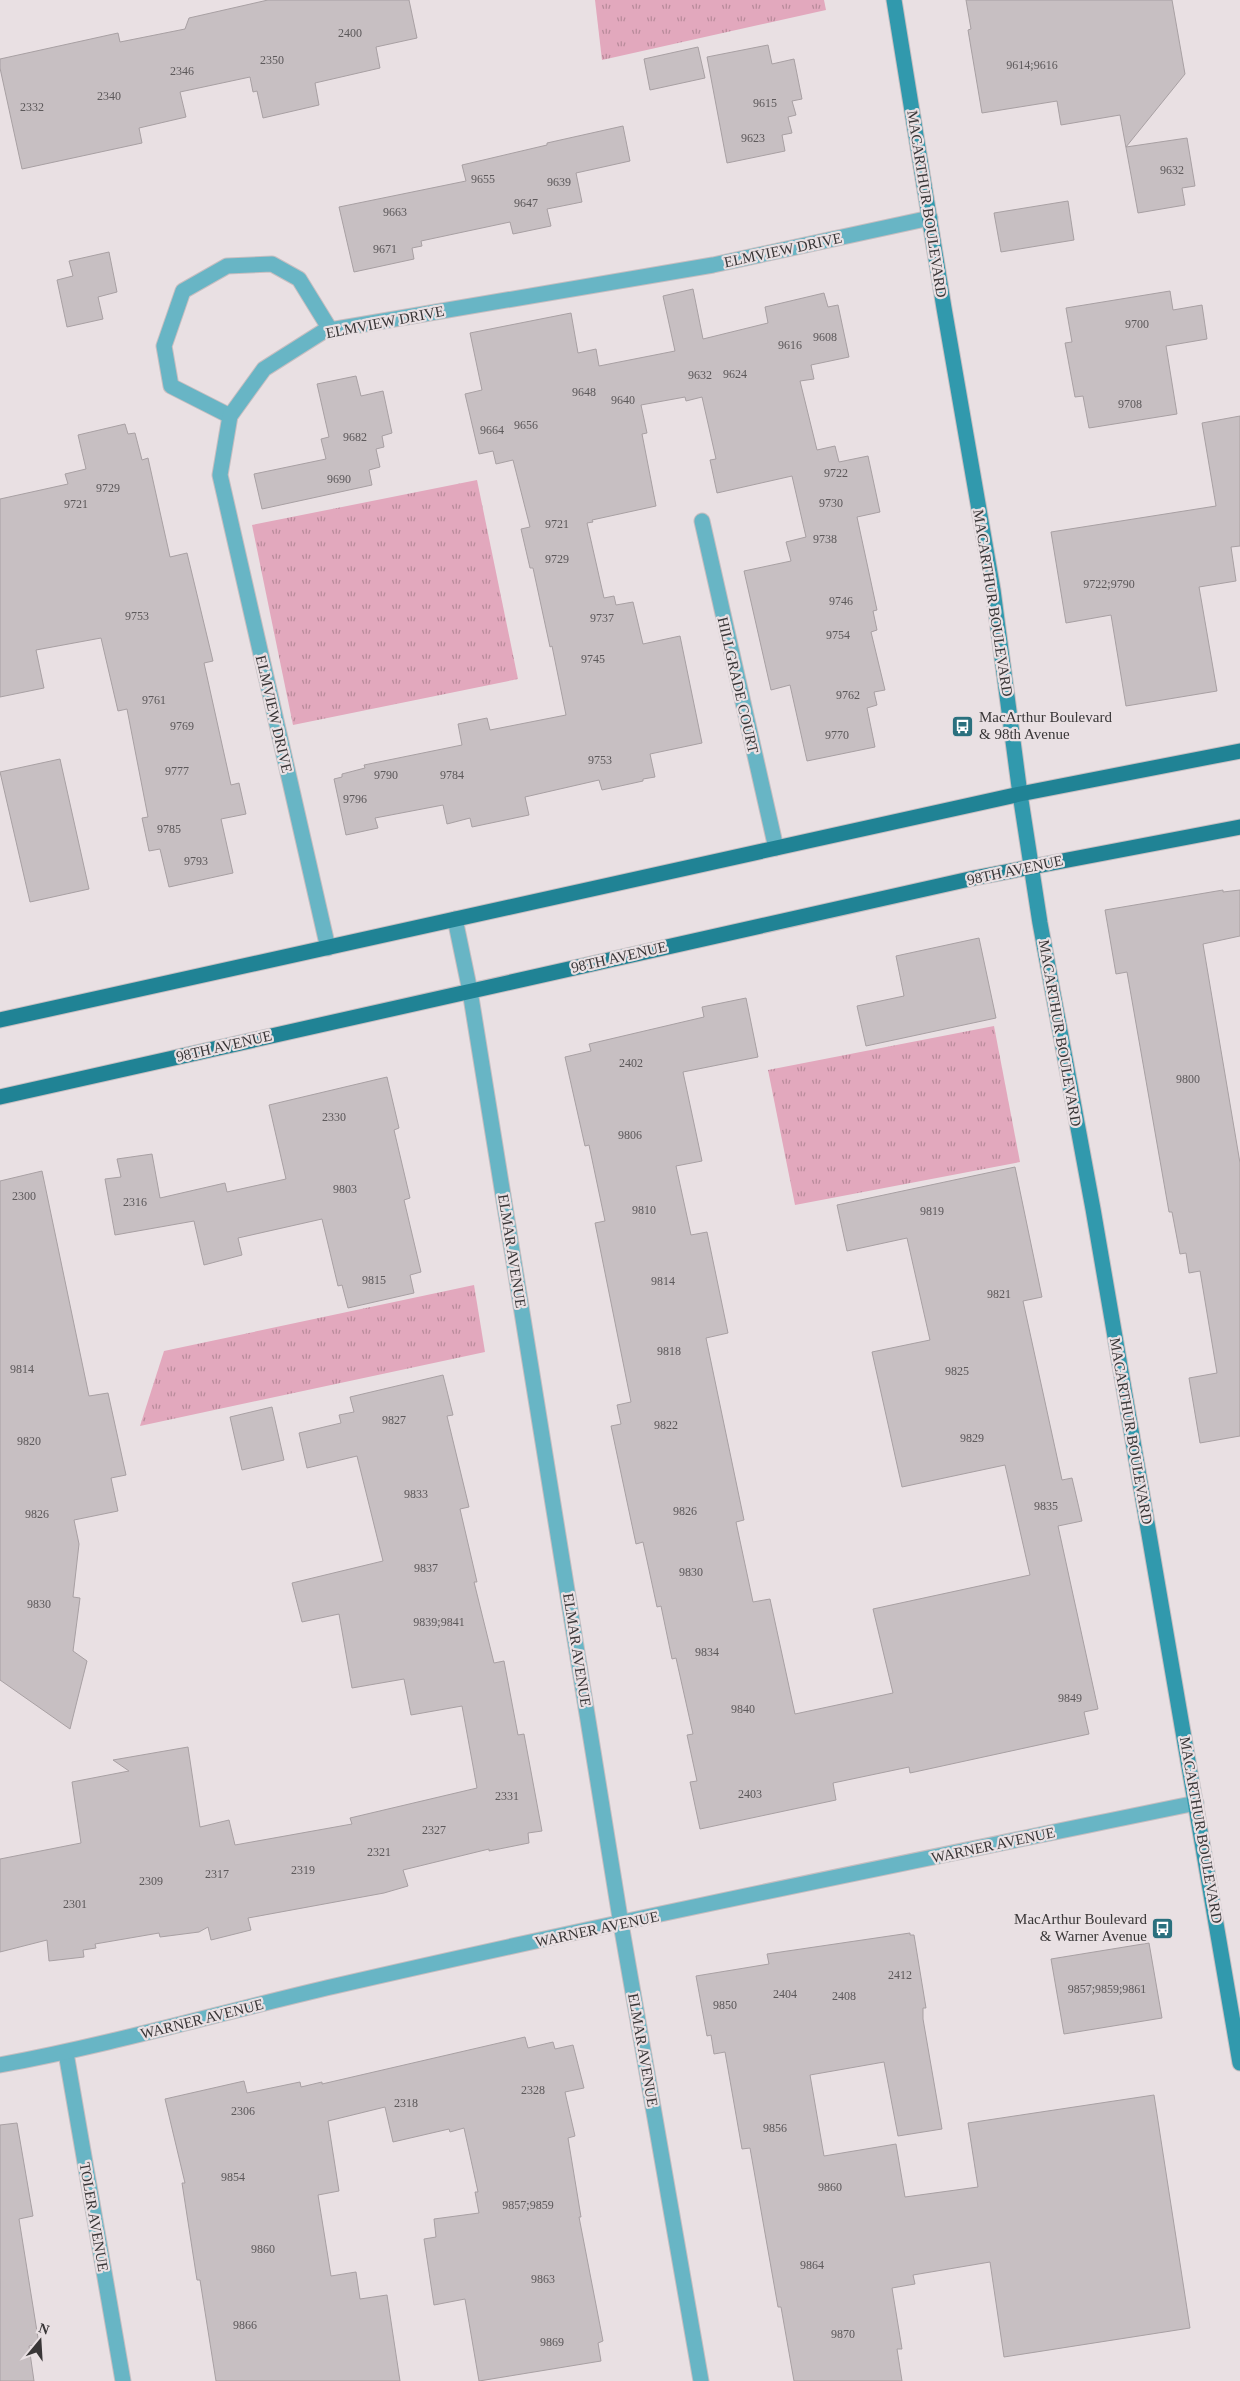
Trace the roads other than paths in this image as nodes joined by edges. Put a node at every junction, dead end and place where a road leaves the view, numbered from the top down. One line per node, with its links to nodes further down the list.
1 (894, 0): 2 (main road, MACARTHUR BOULEVARD)
2 (930, 218): 3 (street, ELMVIEW DRIVE); 7 (main road, MACARTHUR BOULEVARD)
3 (331, 331): 4 (street, ELMVIEW DRIVE); 4 (street)
4 (230, 416): 12 (street, ELMVIEW DRIVE)
5 (702, 521): 9 (street, HILLGRADE COURT)
6 (1240, 751): 7 (main road)
7 (1020, 794): 9 (main road); 10 (main road, MACARTHUR BOULEVARD)
8 (1240, 827): 10 (main road, 98TH AVENUE)
9 (776, 848): 11 (main road)
10 (1031, 866): 13 (main road, 98TH AVENUE); 16 (main road, MACARTHUR BOULEVARD)
11 (455, 920): 12 (main road); 13 (street, ELMAR AVENUE)
12 (328, 948): 14 (main road)
13 (470, 991): 15 (main road, 98TH AVENUE); 17 (street, ELMAR AVENUE)
14 (0, 1020)
15 (0, 1097)
16 (1196, 1803): 17 (street, WARNER AVENUE); 19 (main road, MACARTHUR BOULEVARD)
17 (621, 1924): 18 (street, WARNER AVENUE); 22 (street, ELMAR AVENUE)
18 (66, 2053): 20 (street, WARNER AVENUE); 21 (street, TOLER AVENUE)
19 (1240, 2063)
20 (0, 2065)
21 (123, 2381)
22 (701, 2381)

